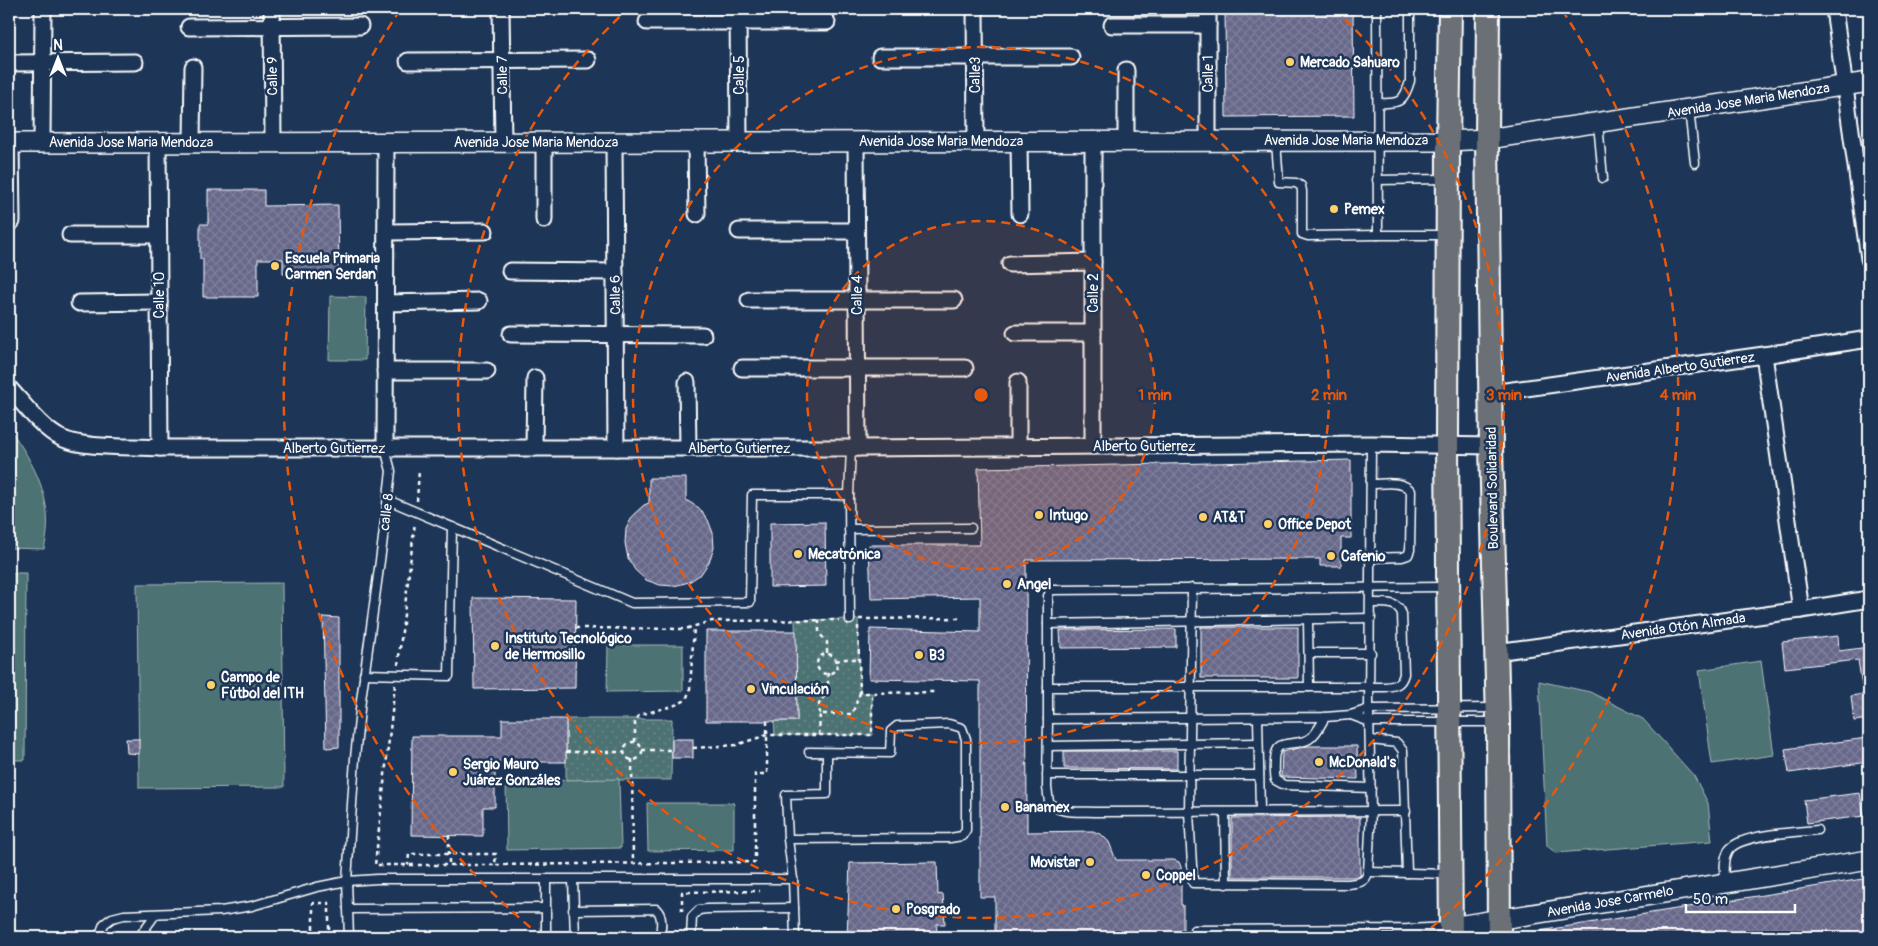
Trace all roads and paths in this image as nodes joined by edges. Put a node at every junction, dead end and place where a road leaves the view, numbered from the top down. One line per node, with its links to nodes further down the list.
1 (43, 9): 25 (street)
2 (272, 9): 16 (street, Calle 9)
3 (501, 9): 22 (street, Calle 7)
4 (975, 9): 20 (street, Calle3)
5 (1208, 9): 15 (street, Calle 1)
6 (1377, 9): 32 (lane)
7 (1410, 9): 32 (lane)
8 (1450, 9): 48 (main road)
9 (1488, 9): 35 (main road, Boulevard Solidaridad)
10 (1834, 9): 31 (street)
11 (738, 15): 12 (street); 13 (street); 43 (street, Calle 5)
12 (647, 22)
13 (827, 22)
14 (1112, 25): 15 (street)
15 (1208, 25): 38 (street, Calle 1)
16 (272, 26): 17 (street); 18 (street); 55 (street, Calle 9)
17 (360, 26)
18 (189, 27)
19 (880, 57): 20 (street)
20 (975, 57): 21 (street); 45 (street, Calle3)
21 (1071, 57)
22 (502, 60): 23 (street); 24 (street); 53 (street, Calle 7)
23 (588, 60)
24 (408, 61)
25 (42, 62): 26 (street); 27 (street); 49 (street)
26 (135, 62)
27 (9, 63)
28 (193, 68): 51 (street)
29 (1126, 70): 37 (street)
30 (1869, 82): 31 (street, Avenida Jose Maria Mendoza)
31 (1845, 85): 33 (street, Avenida Jose Maria Mendoza); 62 (street)
32 (1379, 104): 47 (lane)
33 (1689, 109): 34 (street, Avenida Jose Maria Mendoza); 56 (lane)
34 (1598, 122): 35 (street, Avenida Jose Maria Mendoza); 57 (lane)
35 (1487, 139): 48 (street, Avenida Jose Maria Mendoza); 101 (main road, Boulevard Solidaridad)
36 (1093, 140): 37 (street, Avenida Jose Maria Mendoza); 46 (street, Avenida Jose Maria Mendoza); 74 (street, Calle 2)
37 (1126, 140): 38 (street, Avenida Jose Maria Mendoza)
38 (1208, 140): 39 (street, Avenida Jose Maria Mendoza)
39 (1276, 140): 47 (street, Avenida Jose Maria Mendoza); 71 (lane)
40 (544, 141): 41 (street, Avenida Jose Maria Mendoza); 53 (street, Avenida Jose Maria Mendoza); 63 (street)
41 (614, 141): 42 (street, Avenida Jose Maria Mendoza); 77 (street, Calle 6)
42 (696, 141): 43 (street, Avenida Jose Maria Mendoza); 60 (street)
43 (739, 141): 44 (street, Avenida Jose Maria Mendoza)
44 (856, 141): 45 (street, Avenida Jose Maria Mendoza); 67 (street, Calle 4)
45 (976, 141): 46 (street, Avenida Jose Maria Mendoza)
46 (1019, 141): 61 (street)
47 (1377, 141): 48 (street, Avenida Jose Maria Mendoza); 59 (lane)
48 (1448, 141): 58 (main road)
49 (42, 142): 50 (street, Avenida Jose Maria Mendoza); 54 (street, Avenida Jose Maria Mendoza)
50 (158, 142): 51 (street, Avenida Jose Maria Mendoza); 70 (street, Calle 10)
51 (192, 142): 55 (street, Avenida Jose Maria Mendoza)
52 (386, 142): 53 (street, Avenida Jose Maria Mendoza); 55 (street, Avenida Jose Maria Mendoza); 68 (street, calle 8)
53 (503, 142)
54 (10, 143): 64 (street)
55 (273, 143)
56 (1695, 163)
57 (1604, 178)
58 (1448, 179): 59 (lane); 72 (main road)
59 (1377, 180): 71 (lane)
60 (697, 214)
61 (1020, 214)
62 (1866, 214): 73 (street)
63 (544, 220)
64 (12, 221)
65 (485, 231): 68 (street)
66 (739, 231): 67 (street)
67 (856, 231): 79 (street, Calle 4)
68 (386, 232): 84 (street, calle 8)
69 (70, 235): 70 (street)
70 (158, 235): 82 (street, Calle 10)
71 (1378, 235): 72 (lane)
72 (1449, 235): 103 (main road)
73 (1869, 259)
74 (1093, 262): 75 (street); 86 (street, Calle 2)
75 (1010, 264)
76 (510, 271): 77 (street)
77 (615, 272): 88 (street, Calle 6)
78 (749, 300): 79 (street)
79 (857, 300): 80 (street); 94 (street, Calle 4)
80 (954, 300)
81 (479, 301): 84 (street)
82 (159, 302): 83 (street); 107 (street, Calle 10)
83 (79, 303)
84 (386, 303): 95 (street, calle 8)
85 (1015, 333): 86 (street)
86 (1093, 333): 104 (street, Calle 2)
87 (511, 334): 88 (street)
88 (616, 335): 89 (street); 110 (street, Calle 6)
89 (703, 335)
90 (1869, 339): 91 (street, Avenida Alberto Gutierrez)
91 (1764, 355): 101 (street, Avenida Alberto Gutierrez); 128 (street)
92 (742, 368): 94 (street)
93 (965, 368): 94 (street)
94 (858, 369): 112 (street, Calle 4)
95 (385, 371): 96 (street); 108 (street, calle 8)
96 (487, 371)
97 (535, 378): 109 (street)
98 (687, 382): 111 (street)
99 (1018, 382): 106 (street)
100 (9, 388): 107 (street, Alberto Gutierrez)
101 (1491, 393): 105 (main road, Boulevard Solidaridad)
102 (1371, 444): 103 (street, Alberto Gutierrez); 104 (street, Alberto Gutierrez); 114 (lane)
103 (1447, 444): 105 (street, Alberto Gutierrez); 124 (main road)
104 (1093, 446): 106 (street, Alberto Gutierrez)
105 (1490, 446): 138 (main road, Boulevard Solidaridad)
106 (1018, 447): 112 (street, Alberto Gutierrez)
107 (160, 448): 108 (street, Alberto Gutierrez)
108 (385, 448): 109 (street, Alberto Gutierrez); 116 (lane, calle 8)
109 (534, 448): 110 (street, Alberto Gutierrez)
110 (616, 448): 111 (street, Alberto Gutierrez)
111 (688, 448): 112 (street, Alberto Gutierrez)
112 (855, 448): 115 (lane)
113 (419, 470): 117 (path)
114 (1371, 484): 122 (lane); 122 (lane)
115 (849, 495): 119 (lane); 121 (lane)
116 (388, 500): 119 (lane); 146 (lane, calle 8)
117 (417, 504)
118 (415, 521): 144 (path)
119 (452, 527): 146 (lane)
120 (971, 528): 121 (lane)
121 (850, 529): 133 (lane)
122 (1370, 558): 123 (lane)
123 (1371, 587): 124 (lane); 125 (lane); 127 (lane)
124 (1448, 587): 158 (main road)
125 (1192, 588): 134 (lane); 135 (lane)
126 (1869, 599): 128 (street, Avenida Otón Almada)
127 (1371, 603): 131 (lane); 150 (lane)
128 (1801, 610): 138 (street, Avenida Otón Almada)
129 (962, 618): 142 (path)
130 (1308, 618): 131 (lane); 134 (lane); 139 (lane)
131 (1371, 618): 140 (lane)
132 (819, 620): 133 (path); 136 (path); 141 (path)
133 (850, 620)
134 (1191, 622): 135 (lane); 151 (lane)
135 (1048, 624): 148 (lane)
136 (694, 627): 137 (path); 169 (path)
137 (575, 628)
138 (1496, 652): 159 (main road, Boulevard Solidaridad)
139 (1309, 653): 140 (lane); 149 (lane)
140 (1370, 653): 150 (lane)
141 (827, 654): 143 (path); 145 (path)
142 (859, 659): 143 (path); 153 (path)
143 (836, 662): 145 (path)
144 (397, 672)
145 (828, 673): 156 (path)
146 (364, 674): 206 (lane, calle 8)
147 (396, 681): 196 (path)
148 (1048, 687): 151 (lane); 163 (lane)
149 (1309, 687): 150 (lane); 151 (lane)
150 (1370, 687): 155 (lane)
151 (1190, 688): 161 (lane)
152 (937, 692): 154 (path)
153 (860, 693): 154 (path); 156 (path)
154 (872, 693): 167 (path)
155 (1370, 709): 157 (lane); 158 (lane); 165 (lane)
156 (820, 714): 167 (path)
157 (1351, 715): 160 (lane); 165 (lane)
158 (1450, 715): 159 (lane); 159 (lane); 165 (lane); 201 (main road)
159 (1498, 715): 214 (main road, Boulevard Solidaridad)
160 (1325, 717): 162 (lane); 184 (lane)
161 (1190, 718): 162 (lane); 163 (lane); 171 (lane)
162 (1258, 718): 170 (lane)
163 (1048, 719): 172 (lane)
164 (767, 721): 166 (path)
165 (1370, 722): 168 (lane)
166 (767, 735): 167 (path); 173 (path); 195 (path)
167 (819, 735)
168 (1370, 740): 184 (lane); 187 (lane)
169 (635, 742): 174 (path); 177 (path)
170 (1258, 743): 171 (lane); 182 (lane)
171 (1191, 744): 172 (lane); 183 (lane)
172 (1048, 746): 181 (lane)
173 (693, 748)
174 (642, 750): 175 (path); 180 (path)
175 (672, 750)
176 (566, 752): 177 (path)
177 (624, 752): 180 (path)
178 (808, 752): 179 (lane)
179 (827, 753): 192 (lane); 192 (lane)
180 (632, 760): 195 (path)
181 (1047, 775): 183 (lane); 188 (lane)
182 (1259, 775): 183 (lane); 185 (lane)
183 (1190, 776): 188 (lane)
184 (1371, 788): 186 (lane)
185 (1260, 811): 186 (lane); 189 (lane)
186 (1371, 811): 187 (lane); 199 (lane)
187 (1406, 811): 200 (lane)
188 (1189, 812): 189 (lane); 208 (lane)
189 (1225, 812): 208 (lane)
190 (1817, 830): 207 (lane)
191 (449, 835): 193 (path)
192 (788, 839): 202 (lane)
193 (449, 854): 196 (path); 197 (path); 198 (path)
194 (1869, 860): 207 (street, Avenida Jose Carmelo)
195 (634, 864): 198 (path)
196 (408, 865): 197 (path)
197 (449, 865): 198 (path); 203 (path)
198 (496, 865)
199 (1368, 872): 200 (lane); 208 (lane)
200 (1406, 873): 201 (lane)
201 (1451, 874): 215 (main road)
202 (793, 879): 205 (lane); 210 (lane)
203 (449, 880): 204 (lane); 206 (lane)
204 (546, 880): 205 (lane); 209 (lane)
205 (573, 880): 212 (lane)
206 (347, 881): 211 (lane, calle 8); 213 (lane)
207 (1725, 883): 214 (street, Avenida Jose Carmelo)
208 (1226, 884)
209 (546, 908): 211 (lane); 223 (lane)
210 (794, 908): 226 (lane); 227 (lane)
211 (348, 909): 222 (lane, calle 8)
212 (573, 910): 224 (lane); 225 (lane)
213 (155, 915): 218 (lane); 219 (lane)
214 (1499, 929): 215 (street, Avenida Jose Carmelo)
215 (1451, 932): 217 (lane)
216 (1303, 933): 217 (lane); 228 (lane)
217 (1407, 933)
218 (99, 937)
219 (139, 937)
220 (313, 937): 221 (path)
221 (329, 937)
222 (349, 937)
223 (546, 937)
224 (575, 937)
225 (659, 937)
226 (691, 937)
227 (795, 937)
228 (1194, 937)

